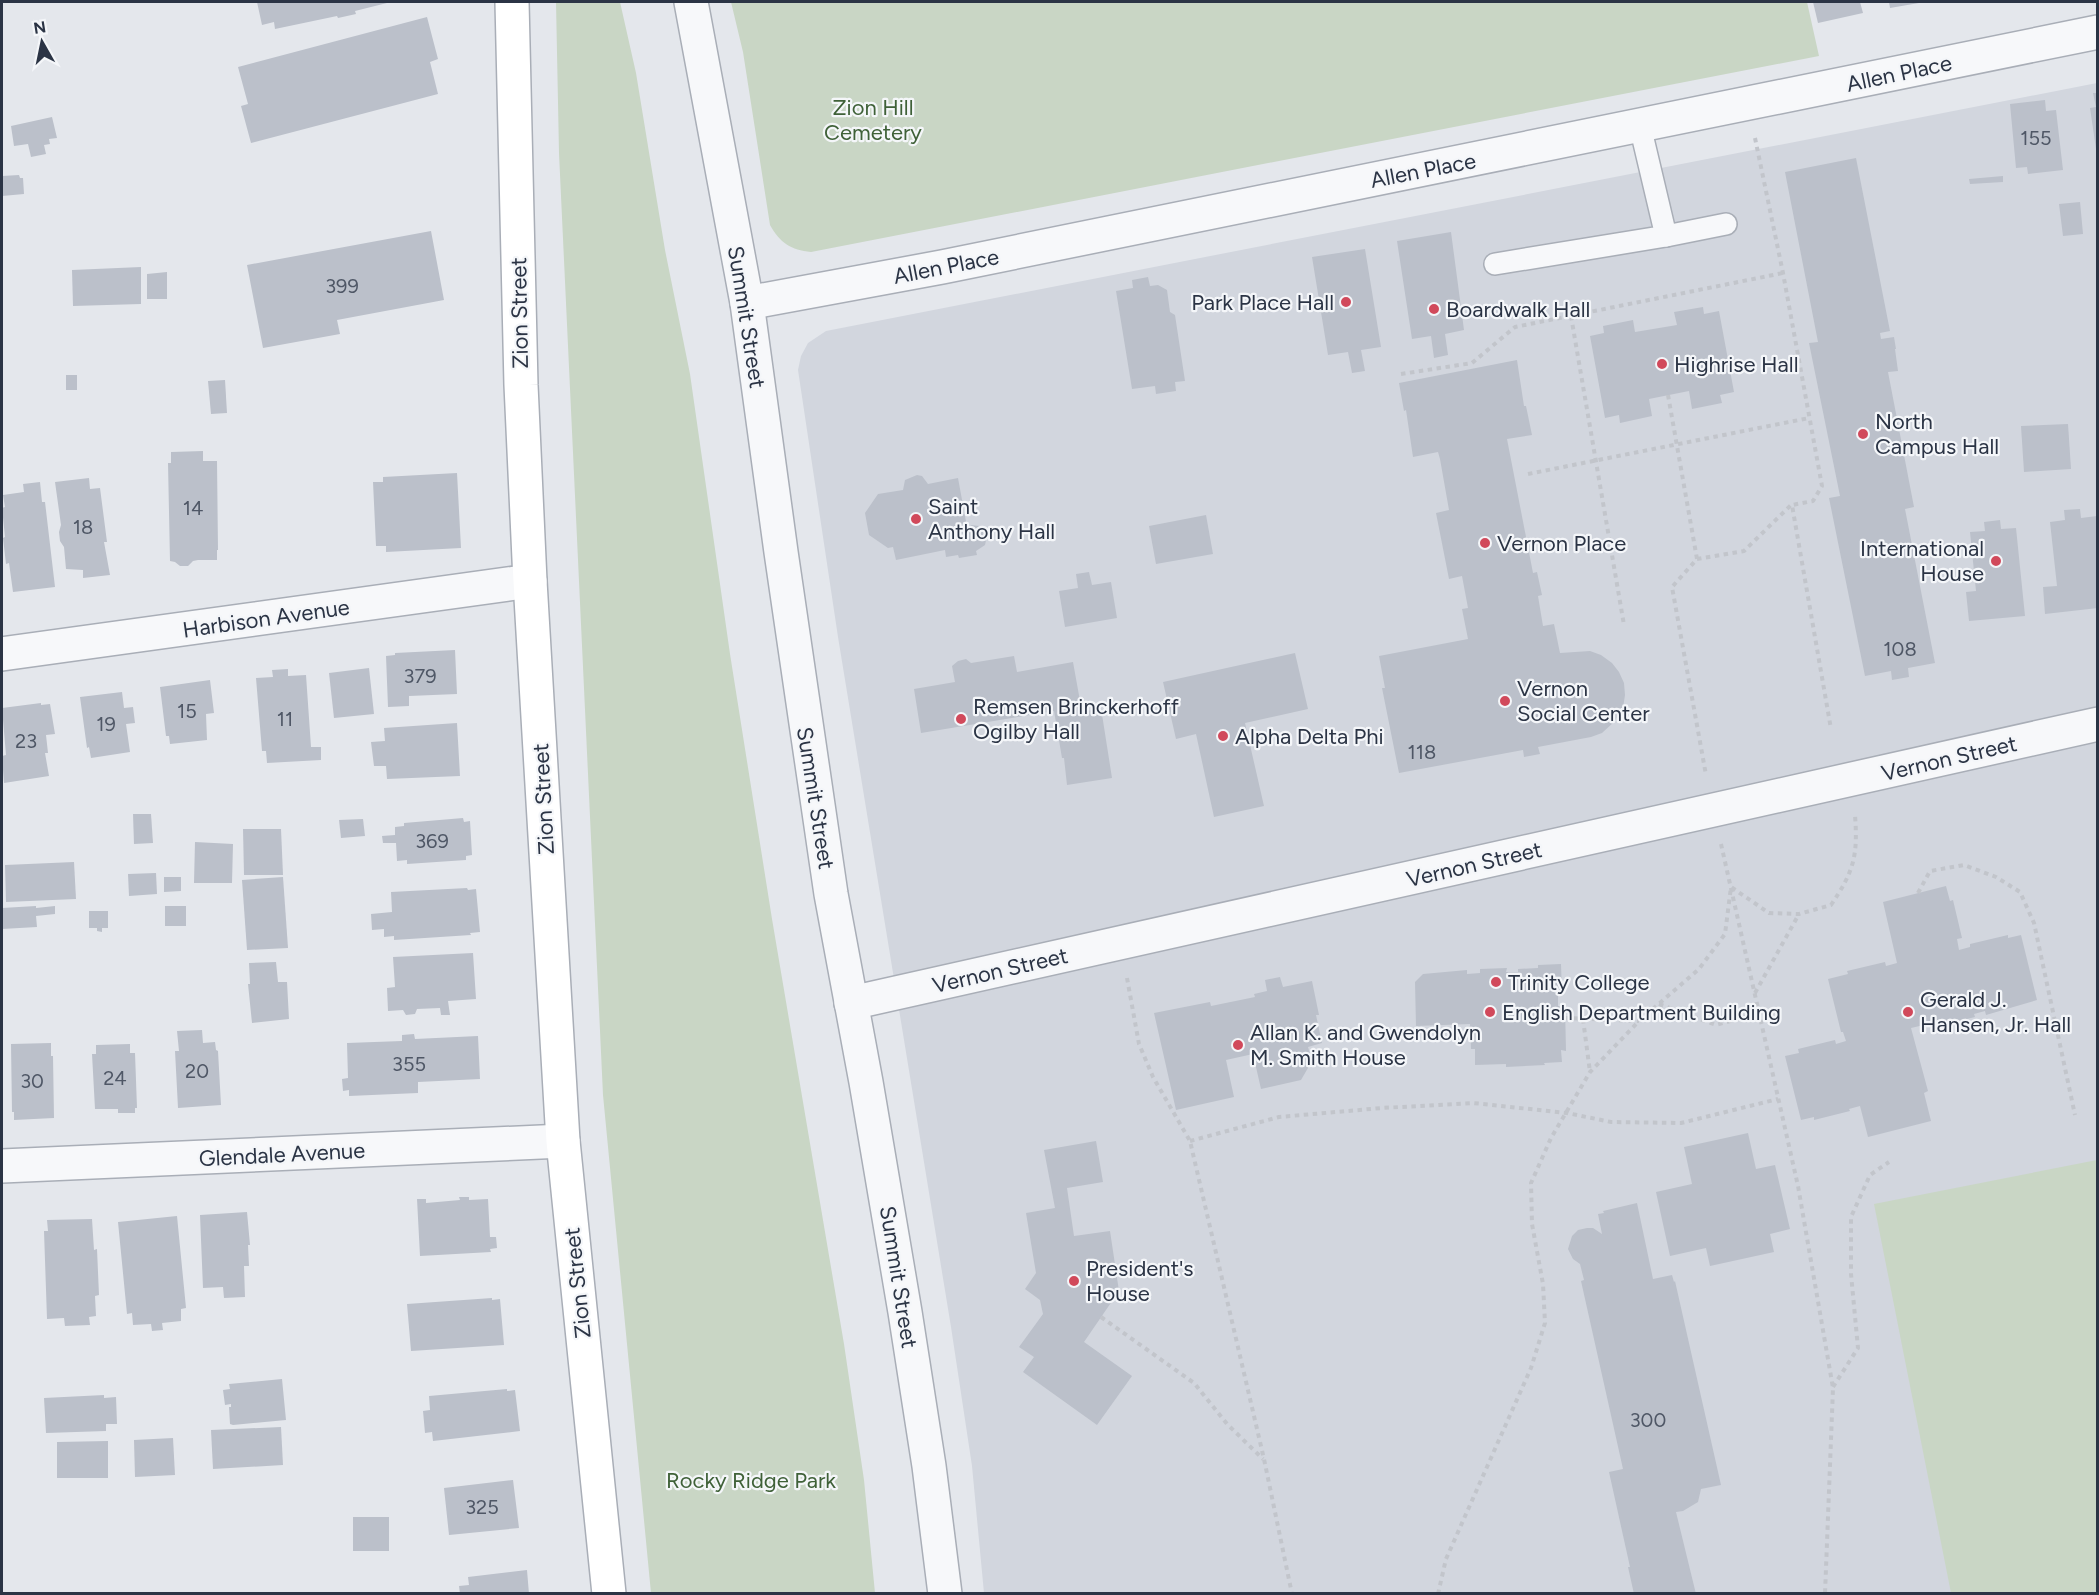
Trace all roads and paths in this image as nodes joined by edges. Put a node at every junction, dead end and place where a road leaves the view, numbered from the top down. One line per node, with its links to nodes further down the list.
1 (512, 2): 20 (main road, Zion Street)
2 (692, 2): 10 (street, Summit Street)
3 (2097, 32): 4 (street, Allen Place)
4 (1640, 126): 7 (lane); 10 (street, Allen Place)
5 (1755, 138): 9 (path)
6 (1726, 224): 7 (lane)
7 (1666, 236): 8 (lane)
8 (1495, 264)
9 (1782, 273): 11 (path); 14 (path)
10 (747, 303): 32 (street, Summit Street)
11 (1571, 315): 12 (path); 16 (path)
12 (1401, 374)
13 (1668, 395): 15 (path)
14 (1809, 418): 15 (path); 18 (path)
15 (1676, 444): 16 (path); 19 (path)
16 (1594, 460): 17 (path); 21 (path)
17 (1528, 474)
18 (1792, 505): 19 (path); 24 (path)
19 (1697, 559): 26 (path)
20 (530, 581): 22 (street, Harbison Avenue); 42 (main road, Zion Street)
21 (1624, 625)
22 (2, 654)
23 (2097, 724): 26 (street, Vernon Street)
24 (1831, 729)
25 (1854, 805): 29 (path)
26 (1714, 810): 27 (path); 32 (street, Vernon Street)
27 (1731, 887): 29 (path); 31 (path); 33 (path)
28 (1918, 893): 41 (path)
29 (1799, 914): 31 (path)
30 (1126, 976): 43 (path)
31 (1755, 994): 34 (path)
32 (851, 1003): 50 (street, Summit Street)
33 (1658, 1003): 34 (path); 37 (path)
34 (1759, 1013): 39 (path)
35 (1565, 1018): 36 (path)
36 (1582, 1019): 37 (path); 38 (path)
37 (1640, 1021): 38 (path)
38 (1590, 1072): 40 (path)
39 (1778, 1099): 40 (path); 47 (path)
40 (1567, 1113): 43 (path); 52 (path)
41 (2075, 1115)
42 (563, 1141): 45 (street, Glendale Avenue); 49 (main road, Zion Street)
43 (1190, 1141): 48 (path)
44 (1889, 1162): 47 (path)
45 (2, 1166)
46 (1101, 1317): 48 (path)
47 (1833, 1388): 53 (path)
48 (1264, 1459): 51 (path)
49 (609, 1593)
50 (945, 1593)
51 (1292, 1593)
52 (1438, 1593)
53 (1825, 1593)

